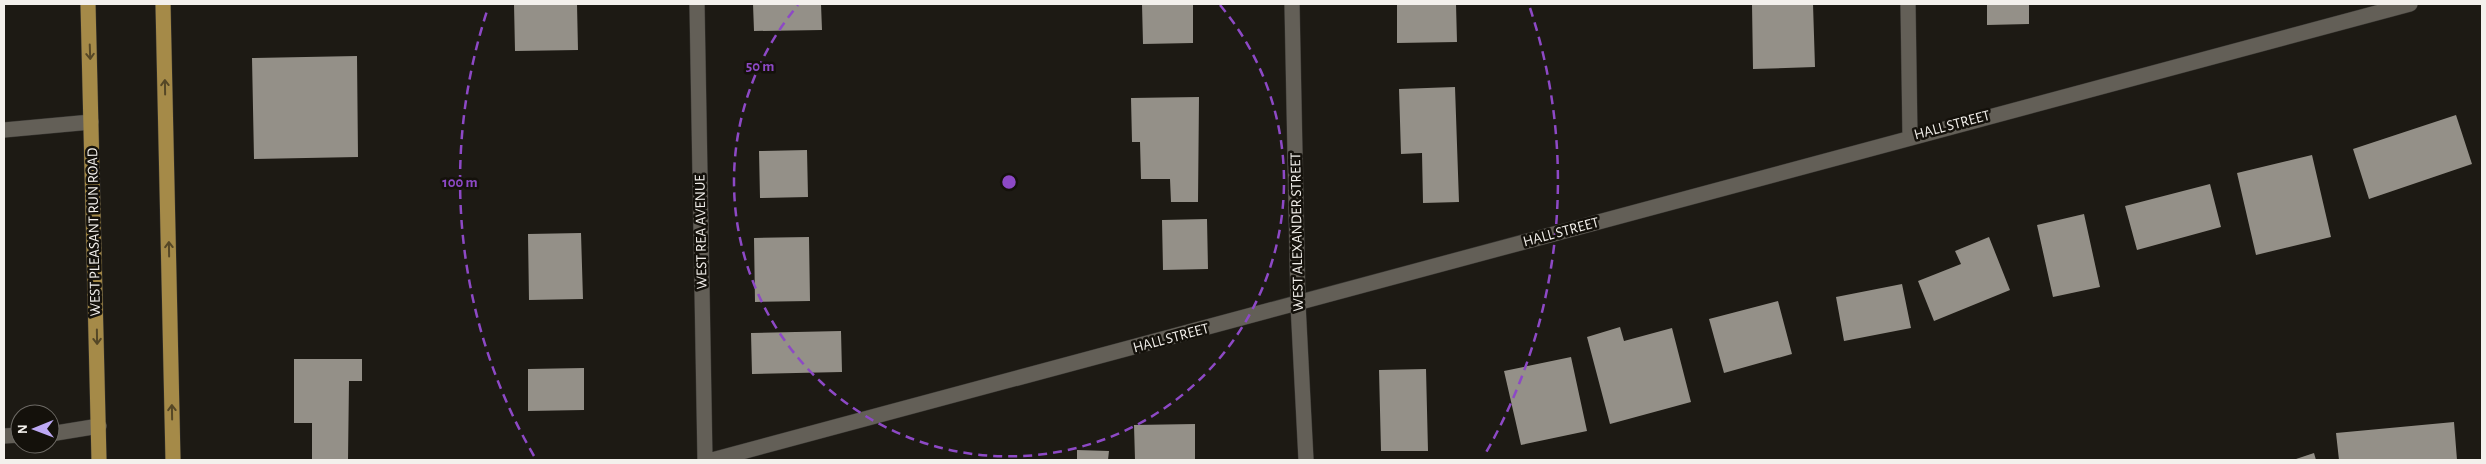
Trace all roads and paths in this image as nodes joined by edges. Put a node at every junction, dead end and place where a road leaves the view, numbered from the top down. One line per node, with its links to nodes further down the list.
1 (88, 4): 7 (main road, WEST PLEASANT RUN ROAD, one-way to 7)
2 (163, 4): 14 (main road, one-way to 2)
3 (697, 4): 15 (street, WEST REA AVENUE)
4 (1292, 4): 10 (street, WEST ALEXANDER STREET)
5 (1908, 4): 9 (street)
6 (2410, 4): 9 (street, HALL STREET)
7 (92, 122): 8 (street); 11 (main road, WEST PLEASANT RUN ROAD, one-way to 11)
8 (4, 130)
9 (1910, 136): 10 (street, HALL STREET)
10 (1298, 304): 16 (street, HALL STREET); 17 (street, WEST ALEXANDER STREET)
11 (99, 426): 12 (street); 13 (main road, WEST PLEASANT RUN ROAD)
12 (60, 432)
13 (99, 460)
14 (174, 460)
15 (705, 460)
16 (712, 460)
17 (1306, 460)

